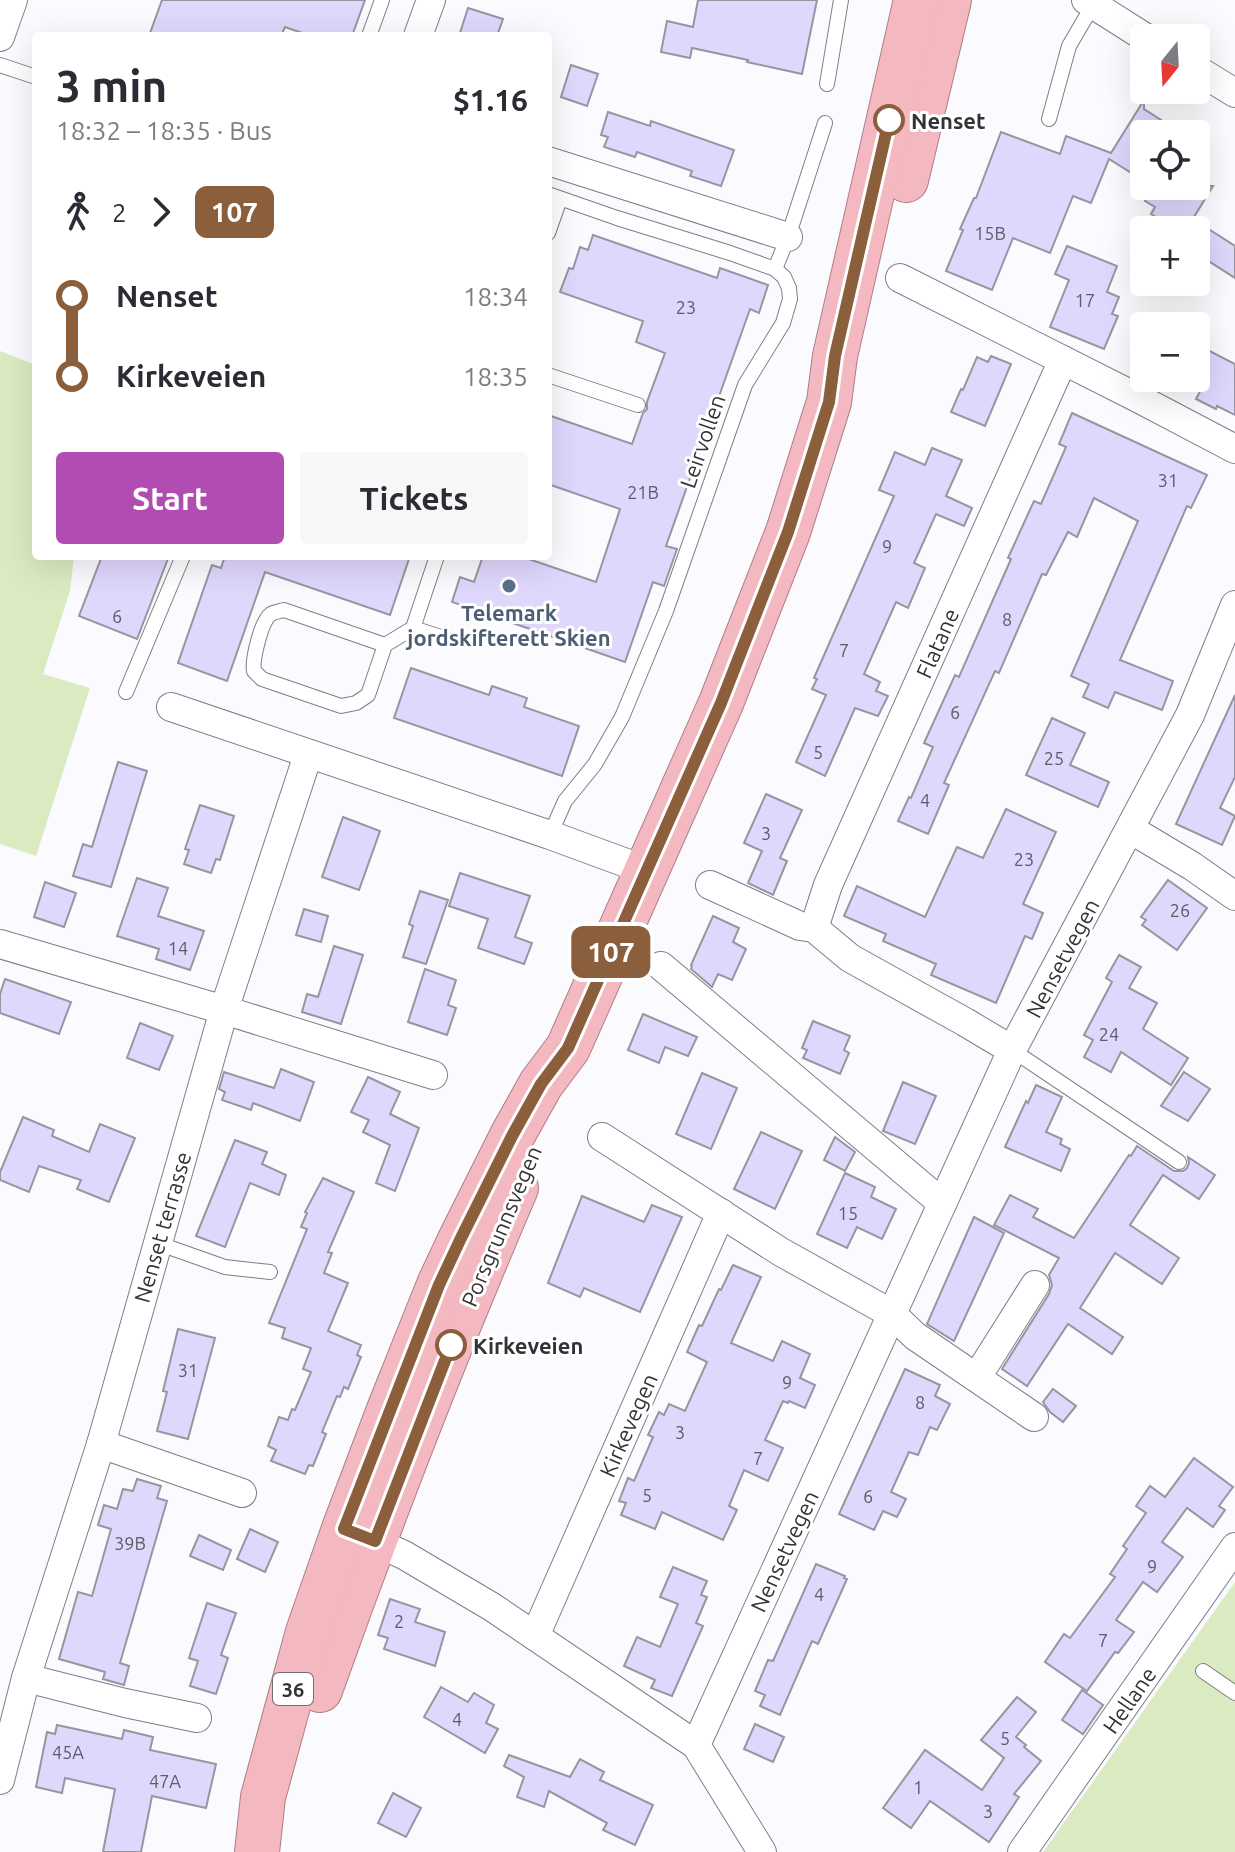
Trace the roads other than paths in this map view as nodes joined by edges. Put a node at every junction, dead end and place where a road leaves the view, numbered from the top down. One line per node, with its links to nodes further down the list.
1 (13, 0): 11 (street)
2 (382, 0): 9 (lane)
3 (431, 0): 10 (street)
4 (841, 0): 15 (lane)
5 (916, 0): 26 (highway, Porsgrunnsvegen / 36)
6 (949, 0): 26 (highway, Porsgrunnsvegen / 36)
7 (1090, 2): 8 (street); 17 (lane)
8 (1130, 28)
9 (370, 32)
10 (419, 32)
11 (0, 37)
12 (0, 65): 13 (lane)
13 (32, 76)
14 (1210, 78): 16 (street)
15 (827, 84)
16 (1235, 93)
17 (1049, 119)
18 (825, 123): 21 (lane)
19 (552, 162): 21 (street)
20 (554, 196): 22 (lane)
21 (788, 237): 22 (lane)
22 (775, 269): 39 (lane, Leirvollen)
23 (900, 278): 24 (street)
24 (1063, 360): 28 (street); 43 (street, Flatane)
25 (552, 376): 27 (lane)
26 (829, 402): 40 (highway, Porsgrunnsvegen / 36)
27 (638, 405)
28 (1235, 449)
29 (181, 560): 35 (lane)
30 (436, 560): 32 (lane)
31 (1235, 605): 38 (street, Nensetvegen)
32 (413, 628): 33 (lane); 34 (lane)
33 (441, 637)
34 (385, 645): 34 (lane)
35 (126, 692)
36 (171, 707): 37 (street)
37 (308, 755): 39 (street); 46 (street, Nenset terrasse)
38 (1130, 829): 42 (street); 47 (street, Nensetvegen)
39 (550, 835): 40 (street)
40 (648, 871): 61 (highway, Porsgrunnsvegen / 36)
41 (710, 885): 43 (street)
42 (1235, 896)
43 (814, 928): 47 (street)
44 (0, 944): 46 (street)
45 (661, 966): 51 (street)
46 (224, 1010): 48 (street); 53 (street, Nenset terrasse)
47 (1012, 1050): 50 (lane); 51 (street, Nensetvegen)
48 (433, 1075)
49 (602, 1137): 52 (street)
50 (1179, 1162)
51 (942, 1203): 56 (street, Nensetvegen)
52 (721, 1213): 56 (street); 63 (street, Kirkevegen)
53 (157, 1243): 54 (lane); 59 (street, Nenset terrasse)
54 (270, 1272)
55 (1035, 1285): 57 (street)
56 (892, 1314): 57 (street); 68 (street, Nensetvegen)
57 (977, 1377): 58 (street)
58 (1034, 1417)
59 (101, 1444): 60 (street); 65 (street, Nenset terrasse)
60 (242, 1493)
61 (359, 1535): 63 (street); 70 (highway, Porsgrunnsvegen / 36)
62 (1235, 1547): 72 (street, Hellane)
63 (535, 1636): 68 (street)
64 (1203, 1671): 66 (lane)
65 (26, 1678): 67 (street); 69 (street, Nenset terrasse)
66 (1235, 1693)
67 (197, 1718)
68 (696, 1745): 71 (street)
69 (0, 1780)
70 (258, 1852)
71 (762, 1852)
72 (1022, 1852)

